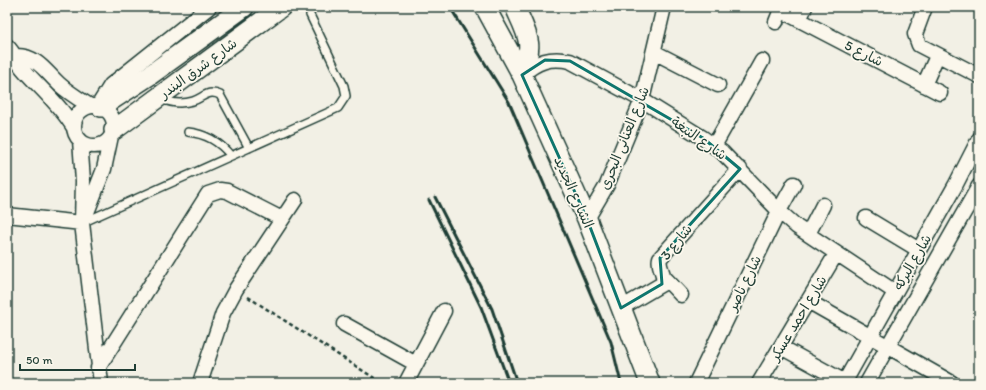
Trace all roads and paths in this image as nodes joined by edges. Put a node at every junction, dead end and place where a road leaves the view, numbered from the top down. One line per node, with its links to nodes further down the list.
1 (209, 7): 22 (street)
2 (244, 7): 22 (street, شارع شرق البندر)
3 (281, 7): 20 (street, شارع شرق البندر)
4 (485, 7): 15 (street, الشارع الجديد)
5 (515, 7): 15 (street)
6 (664, 7): 12 (street, شارع العنانى البحرى)
7 (805, 7): 10 (street)
8 (925, 7): 13 (street)
9 (310, 15): 28 (lane)
10 (786, 16): 18 (street, شارع 5)
11 (12, 51): 22 (street); 25 (street)
12 (654, 52): 17 (street); 21 (street, شارع العنانى البحرى)
13 (937, 56): 16 (street); 18 (street)
14 (762, 61): 27 (street)
15 (521, 74): 21 (street, شارع النبغة); 38 (street, الشارع الجديد)
16 (979, 76)
17 (718, 85)
18 (924, 85): 19 (street, شارع 5)
19 (940, 93)
20 (157, 98): 24 (street, شارع شرق البندر); 28 (lane)
21 (642, 100): 27 (street, شارع النبغة); 38 (street, شارع العنانى البحرى)
22 (96, 106): 24 (street); 25 (street)
23 (188, 132): 29 (lane)
24 (112, 133): 25 (street); 40 (street)
25 (77, 134): 40 (street)
26 (979, 139): 42 (street, شارع البركه)
27 (714, 146): 30 (street, شارع النبغة)
28 (249, 148): 29 (lane)
29 (231, 156): 40 (lane)
30 (740, 169): 35 (street, شارع النبغة); 44 (street, شارع 3)
31 (794, 184): 35 (street, شارع ناصر)
32 (979, 186): 54 (street, شارع البركه)
33 (295, 200): 39 (street)
34 (823, 205): 41 (street)
35 (779, 211): 41 (street, شارع النبغة); 62 (street, شارع ناصر)
36 (7, 215): 40 (street)
37 (866, 218): 42 (street)
38 (587, 219): 49 (street, الشارع الجديد)
39 (282, 220): 45 (street); 56 (street)
40 (82, 223): 56 (street)
41 (808, 234): 43 (street, شارع النبغة)
42 (919, 250): 46 (street, شارع البركه)
43 (836, 254): 46 (street, شارع النبغة); 48 (street, شارع احمد عسكر)
44 (664, 277): 47 (street); 49 (street, شارع 3)
45 (236, 289): 58 (street); 59 (path)
46 (895, 292): 52 (street, شارع البركه)
47 (681, 295)
48 (808, 301): 52 (street); 53 (street, شارع احمد عسكر)
49 (621, 308): 61 (street, الشارع الجديد)
50 (444, 311): 55 (street)
51 (344, 324): 55 (street)
52 (870, 338): 54 (street); 64 (street, شارع البركه)
53 (781, 347): 63 (street, شارع احمد عسكر); 64 (street)
54 (887, 347): 65 (street, شارع البركه); 66 (street)
55 (416, 364): 60 (street)
56 (98, 368): 57 (street)
57 (101, 383)
58 (200, 383)
59 (382, 383)
60 (406, 383)
61 (650, 383)
62 (696, 383)
63 (759, 383)
64 (844, 383)
65 (867, 383)
66 (952, 383)

